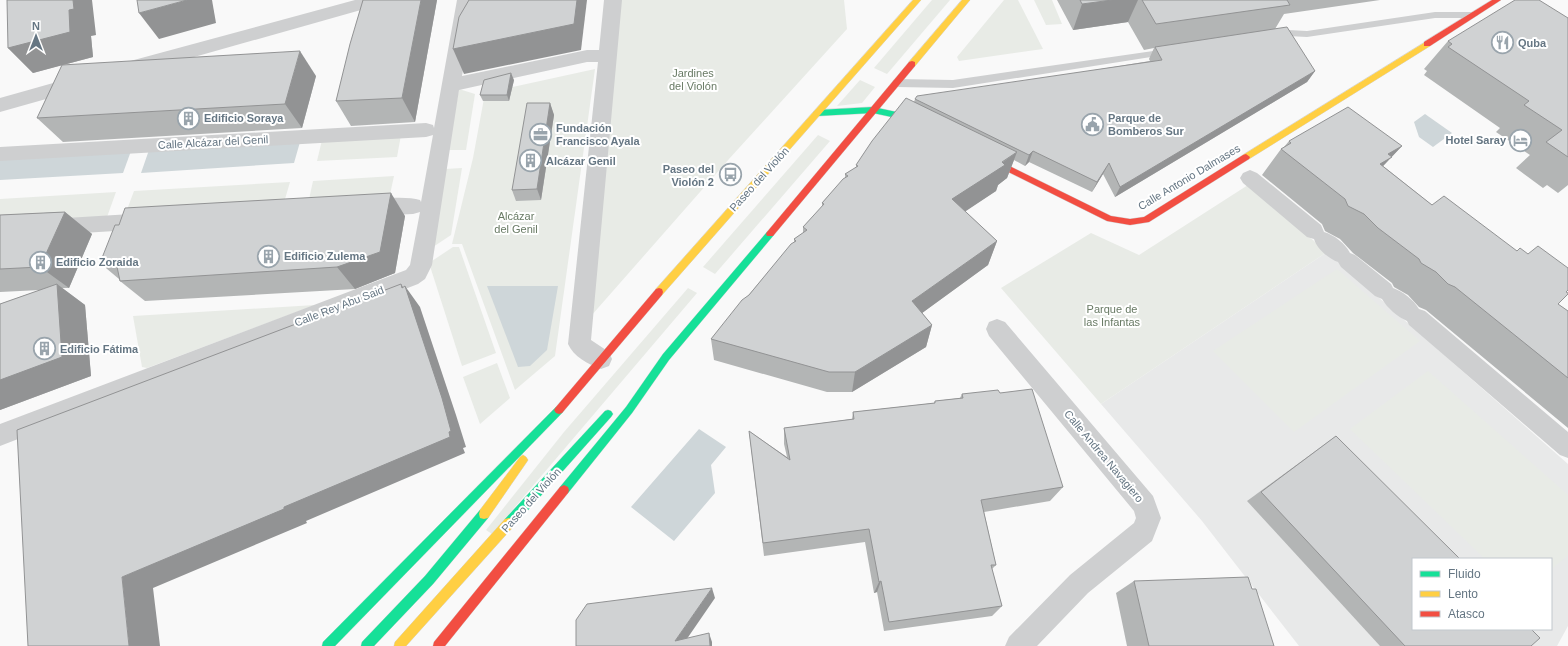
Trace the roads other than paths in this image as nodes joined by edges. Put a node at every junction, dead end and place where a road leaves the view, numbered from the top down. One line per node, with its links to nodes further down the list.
1 (376, 0): 11 (street)
2 (466, 0): 14 (street, Calle Rey Abu Said)
3 (613, 0): 10 (street)
4 (917, 0): 17 (main road, Paseo del Violón)
5 (966, 0): 13 (main road, Paseo del Violón)
6 (1497, 0): 7 (main road, Calle Antonio Dalmases)
7 (1473, 15): 8 (lane); 20 (main road, Calle Antonio Dalmases)
8 (1264, 37)
9 (1178, 50): 13 (lane)
10 (606, 56): 14 (street); 29 (street)
11 (115, 73)
12 (92, 79): 15 (street)
13 (897, 83): 16 (main road, Paseo del Violón)
14 (451, 85): 33 (street, Calle Rey Abu Said)
15 (0, 105)
16 (873, 110): 17 (main road); 19 (main road); 28 (main road, Paseo del Violón)
17 (817, 113): 29 (main road, Paseo del Violón)
18 (426, 130): 21 (street, Calle Alcázar del Genil)
19 (931, 130)
20 (974, 152)
21 (0, 154)
22 (1250, 178): 34 (street)
23 (413, 206): 24 (street)
24 (354, 209)
25 (169, 220): 26 (street)
26 (0, 230)
27 (997, 329): 39 (street, Calle Andrea Navagiero)
28 (666, 358): 30 (main road, Paseo del Violón); 38 (main road, Paseo del Violón)
29 (601, 359): 32 (main road, Paseo del Violón)
30 (634, 388)
31 (613, 408): 37 (main road, Paseo del Violón)
32 (548, 422): 35 (main road, Paseo del Violón); 36 (main road, Paseo del Violón)
33 (0, 435)
34 (1568, 447)
35 (327, 646)
36 (366, 646)
37 (399, 646)
38 (438, 646)
39 (1018, 646)

